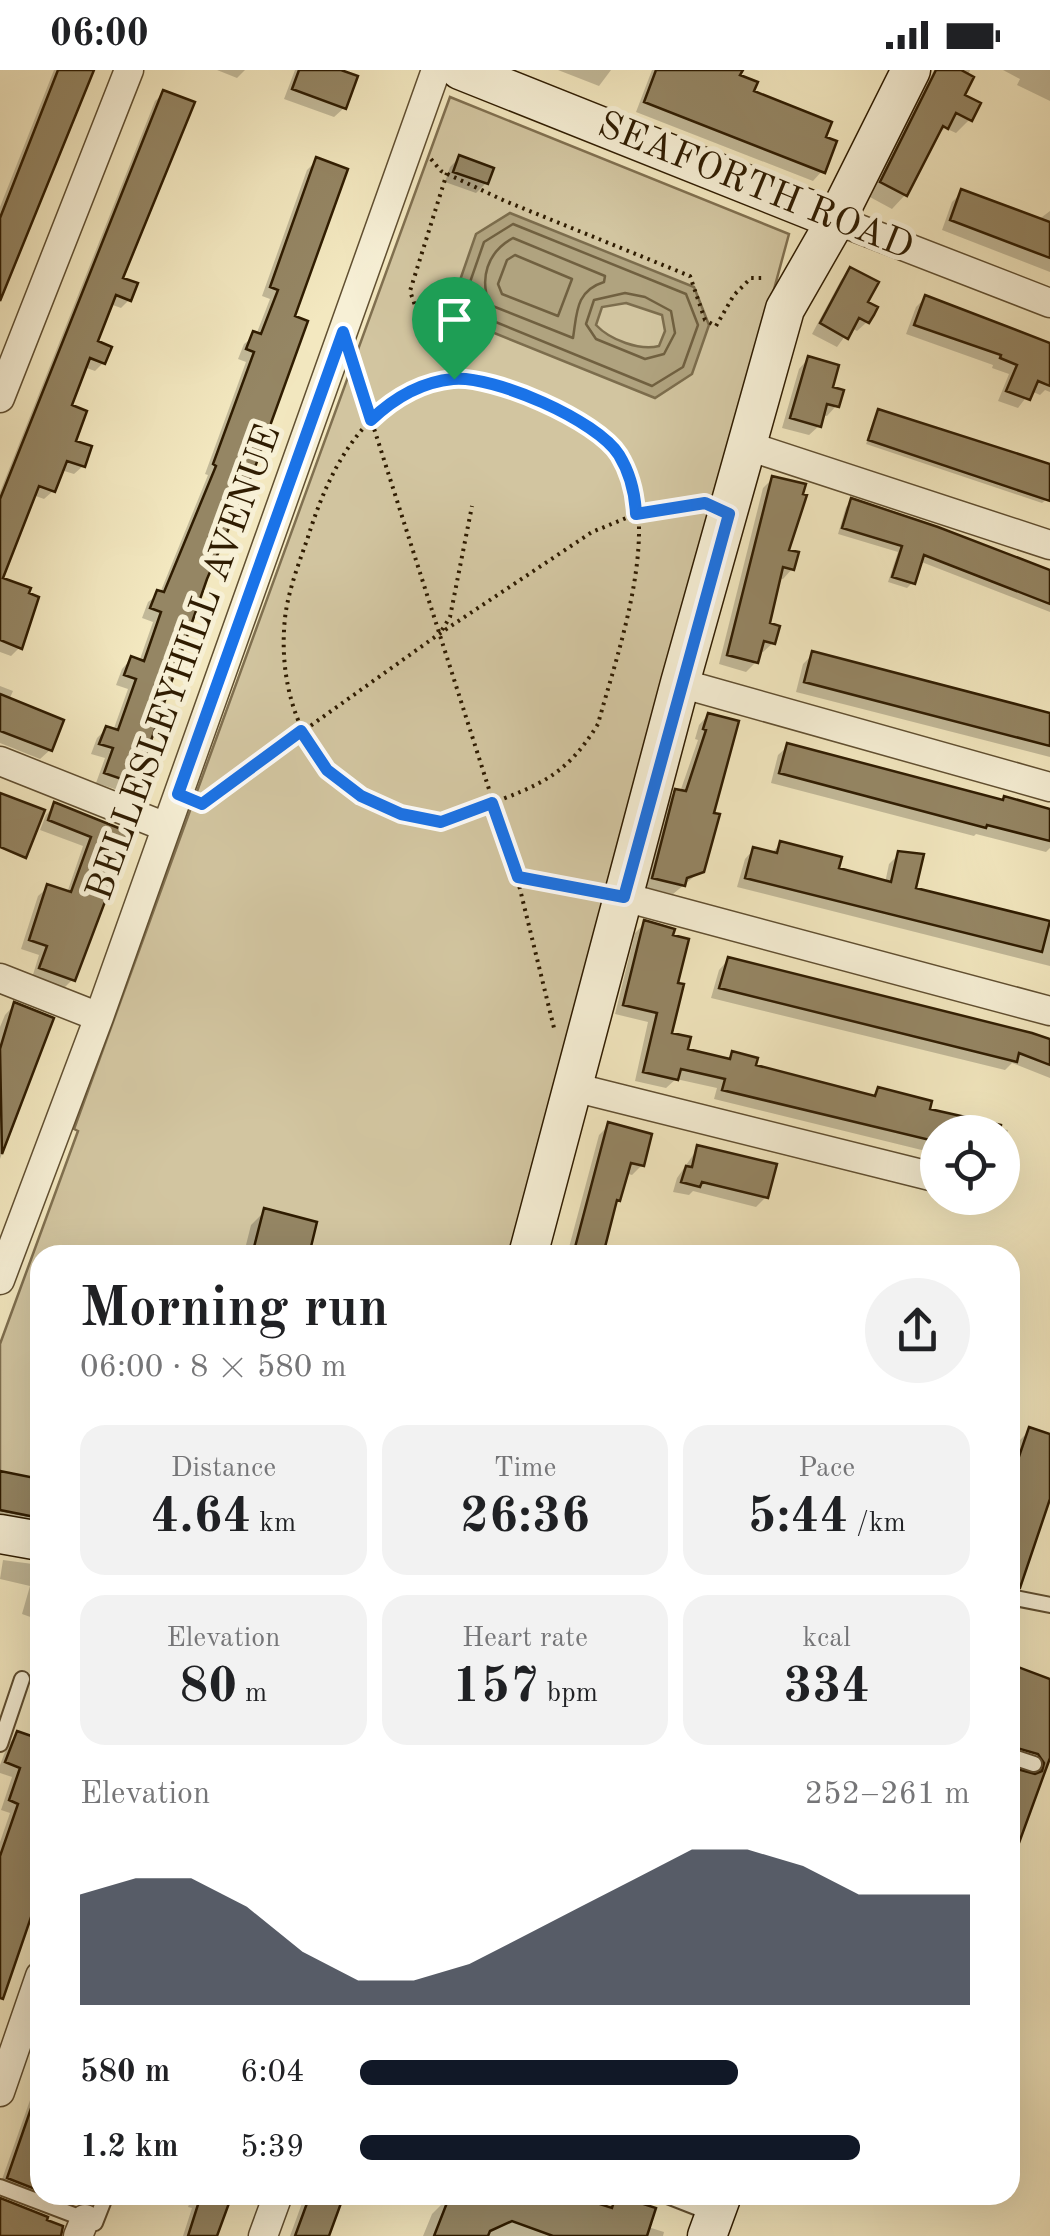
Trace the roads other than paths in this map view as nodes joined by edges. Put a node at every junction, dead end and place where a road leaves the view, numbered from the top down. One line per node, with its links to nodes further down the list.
1 (129, 70): 7 (street)
2 (436, 70): 13 (street, BELLESLEYHILL AVENUE)
3 (460, 70): 5 (street, SEAFORTH ROAD)
4 (911, 70): 5 (street)
5 (836, 220): 6 (street, SEAFORTH ROAD); 8 (street)
6 (1050, 303)
7 (0, 398)
8 (748, 446): 9 (street); 10 (street)
9 (1050, 544)
10 (680, 683): 12 (street); 14 (street)
11 (0, 761): 13 (street)
12 (1050, 788)
13 (166, 827): 17 (street, BELLESLEYHILL AVENUE)
14 (624, 897): 16 (street); 18 (street)
15 (0, 978): 17 (street)
16 (1050, 1011)
17 (99, 1016): 21 (street, BELLESLEYHILL AVENUE)
18 (573, 1087): 19 (street); 20 (street)
19 (920, 1174)
20 (531, 1245)
21 (0, 1280)
22 (0, 1534): 23 (street)
23 (30, 1540)
24 (1020, 1599): 25 (lane)
25 (1050, 1605)
26 (22, 1679): 27 (lane)
27 (0, 1744)
28 (1020, 1759): 29 (lane)
29 (1034, 1764)
30 (30, 2005): 31 (street)
31 (0, 2092)
32 (0, 2187): 33 (lane)
33 (30, 2202)
34 (36, 2205): 39 (lane)
35 (102, 2205): 39 (lane)
36 (274, 2205): 40 (street)
37 (690, 2205): 38 (lane)
38 (715, 2215)
39 (82, 2228)
40 (263, 2236)

